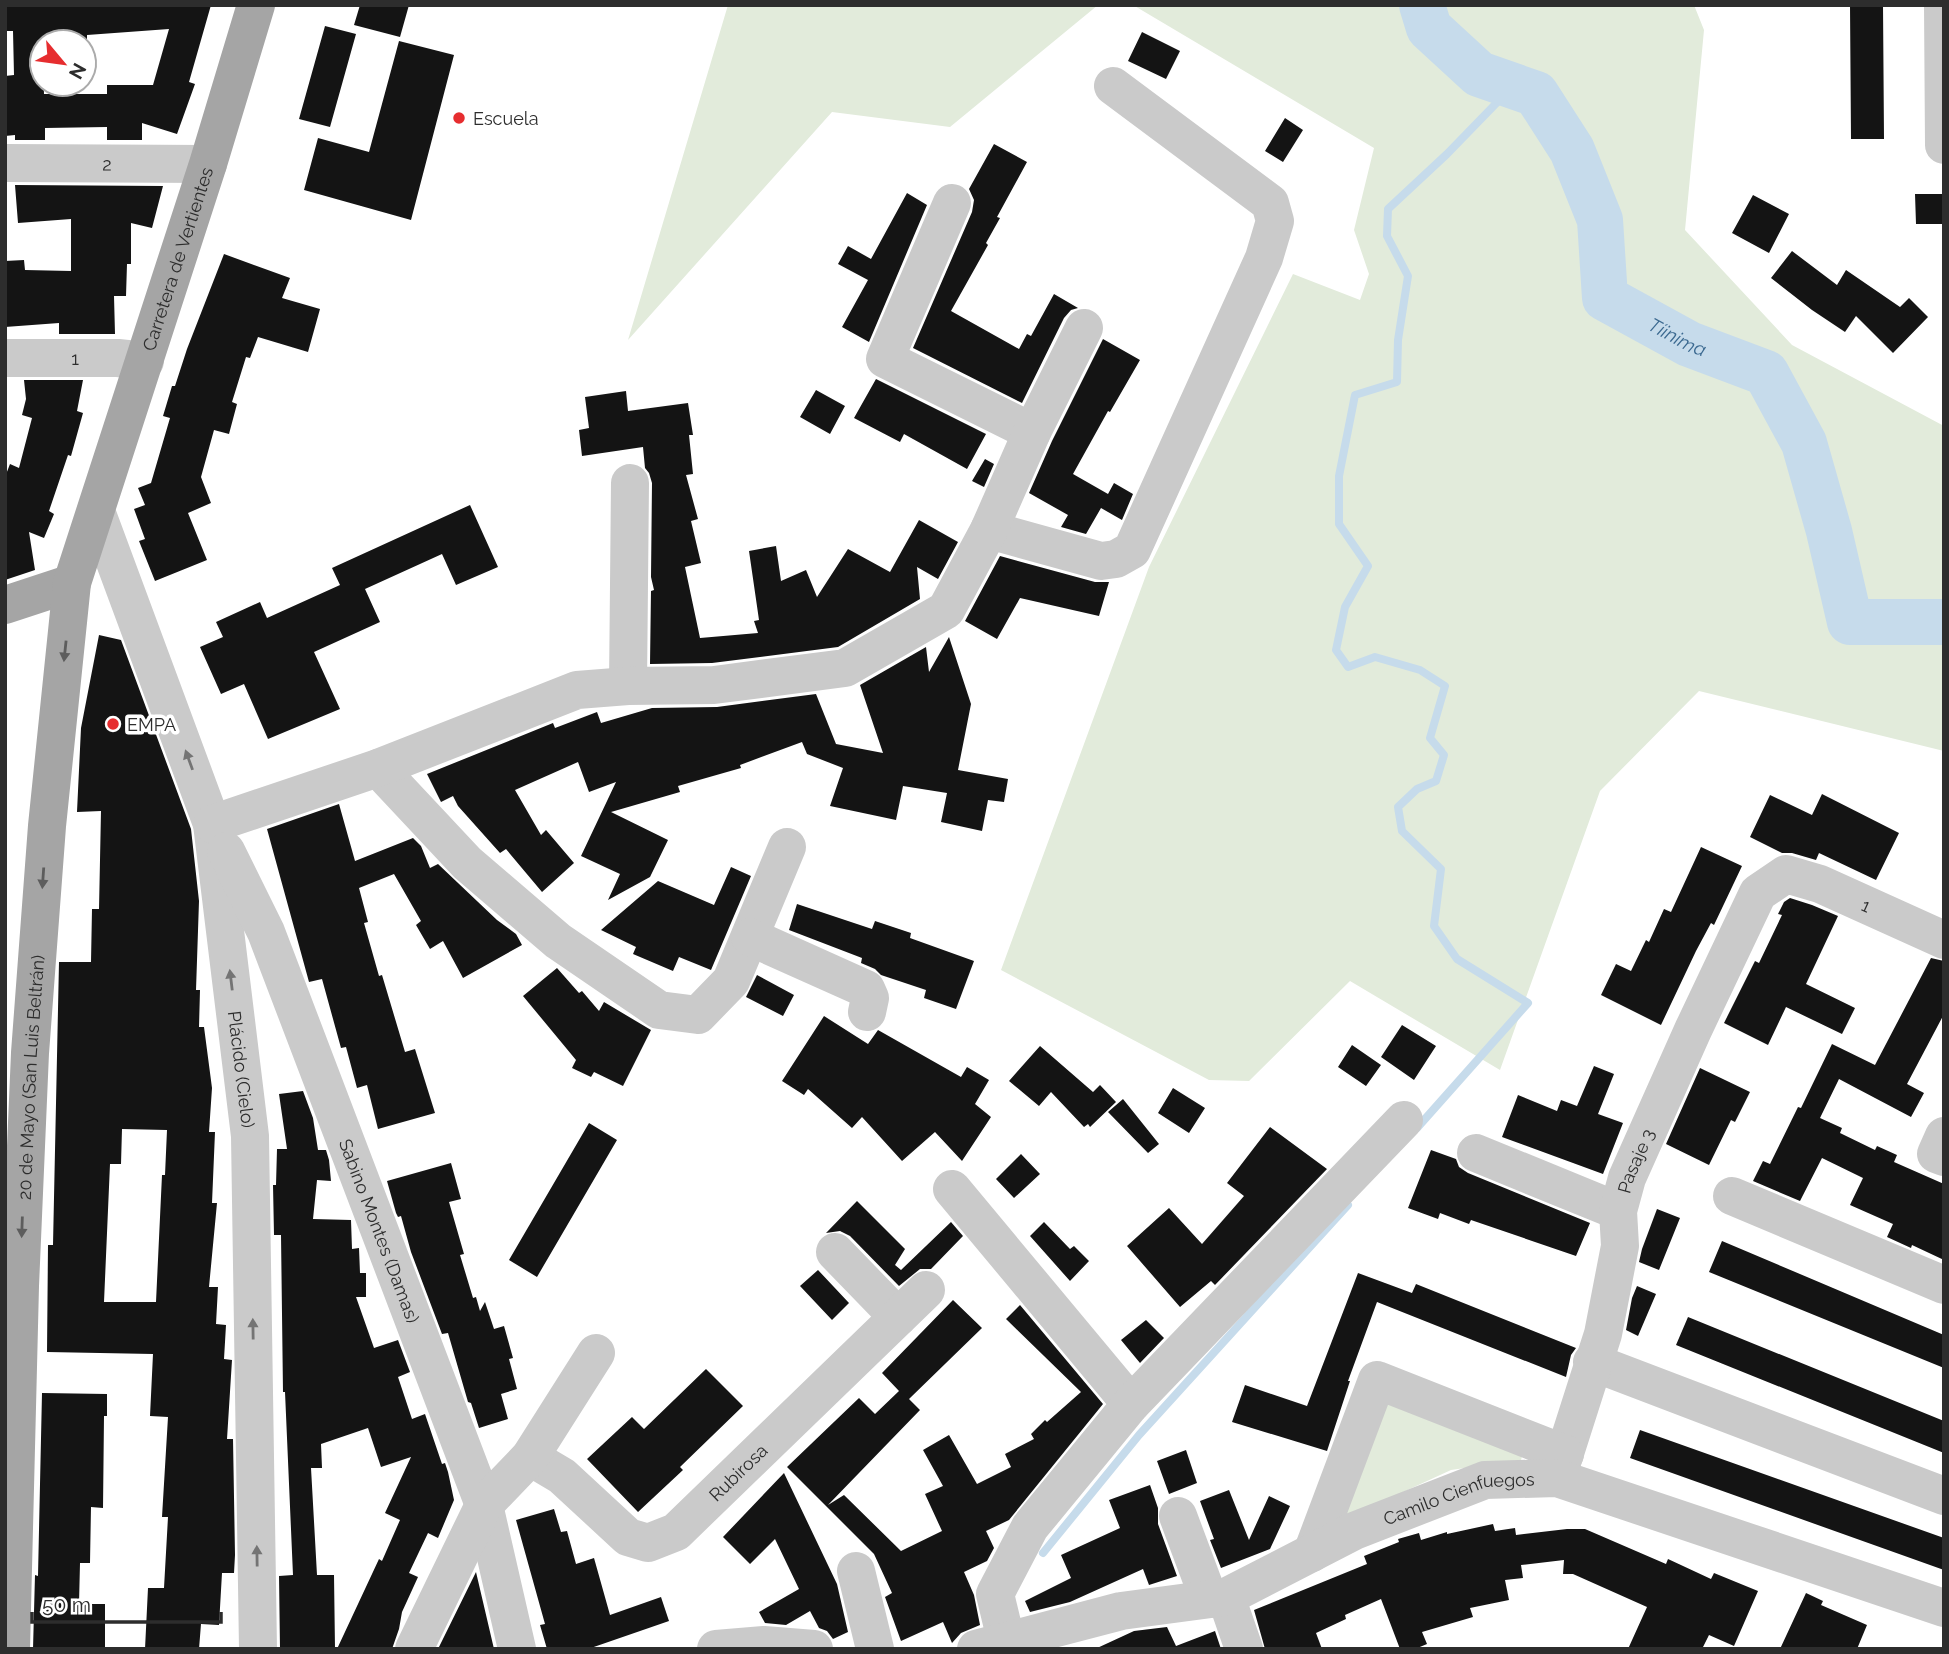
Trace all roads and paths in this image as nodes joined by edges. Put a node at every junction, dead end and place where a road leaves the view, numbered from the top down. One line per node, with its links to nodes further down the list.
1 (256, 5): 6 (main road, Carretera de Vertientes)
2 (1943, 5): 4 (street)
3 (1112, 86): 14 (street)
4 (1944, 145)
5 (5, 163): 6 (street, 2)
6 (208, 164): 10 (main road, Carretera de Vertientes)
7 (951, 203): 11 (street)
8 (1084, 328): 11 (street)
9 (5, 358): 10 (street, 1)
10 (145, 361): 13 (main road, Carretera de Vertientes)
11 (1032, 432): 14 (street)
12 (630, 483): 17 (street)
13 (96, 511): 15 (main road, 20 de Mayo (San Luis Beltrán)); 19 (street, Plácido (Cielo), one-way to 13)
14 (989, 530): 17 (street)
15 (72, 583): 16 (main road); 25 (main road, 20 de Mayo (San Luis Beltrán), one-way to 25)
16 (5, 605)
17 (628, 686): 18 (street)
18 (378, 768): 19 (street); 22 (street)
19 (212, 824): 44 (street, Sabino Montes (Damas)); 53 (street, Plácido (Cielo), one-way to 19)
20 (787, 846): 22 (street)
21 (1786, 874): 23 (street, 1); 32 (street, Pasaje 3)
22 (750, 937): 24 (street)
23 (1944, 940)
24 (867, 1012)
25 (17, 1052): 35 (main road, 20 de Mayo (San Luis Beltrán), one-way to 35)
26 (1404, 1120): 40 (street)
27 (1944, 1136): 29 (street)
28 (1476, 1153): 32 (street)
29 (1944, 1157)
30 (952, 1189): 40 (street)
31 (1732, 1196): 34 (street)
32 (1618, 1211): 39 (street, Pasaje 3)
33 (835, 1252): 37 (street)
34 (1944, 1285)
35 (12, 1286): 52 (main road, 20 de Mayo (San Luis Beltrán))
36 (926, 1290): 37 (street, Rubirosa)
37 (898, 1317): 41 (street, Rubirosa)
38 (596, 1353): 41 (street)
39 (1592, 1362): 42 (street, Pasaje 3); 43 (street)
40 (1130, 1404): 50 (street)
41 (530, 1457): 44 (street)
42 (1561, 1466): 46 (street, Camilo Cienfuegos); 46 (street); 49 (street, Camilo Cienfuegos)
43 (1944, 1496)
44 (484, 1505): 54 (street); 55 (street, Sabino Montes (Damas))
45 (1178, 1516): 48 (street)
46 (1312, 1552): 48 (street, Camilo Cienfuegos)
47 (856, 1571): 57 (street)
48 (1218, 1598): 50 (street, Camilo Cienfuegos); 58 (street)
49 (1944, 1608)
50 (991, 1644)
51 (810, 1648): 56 (street)
52 (11, 1649)
53 (258, 1649)
54 (414, 1649)
55 (517, 1649)
56 (716, 1649)
57 (875, 1649)
58 (1244, 1649)

